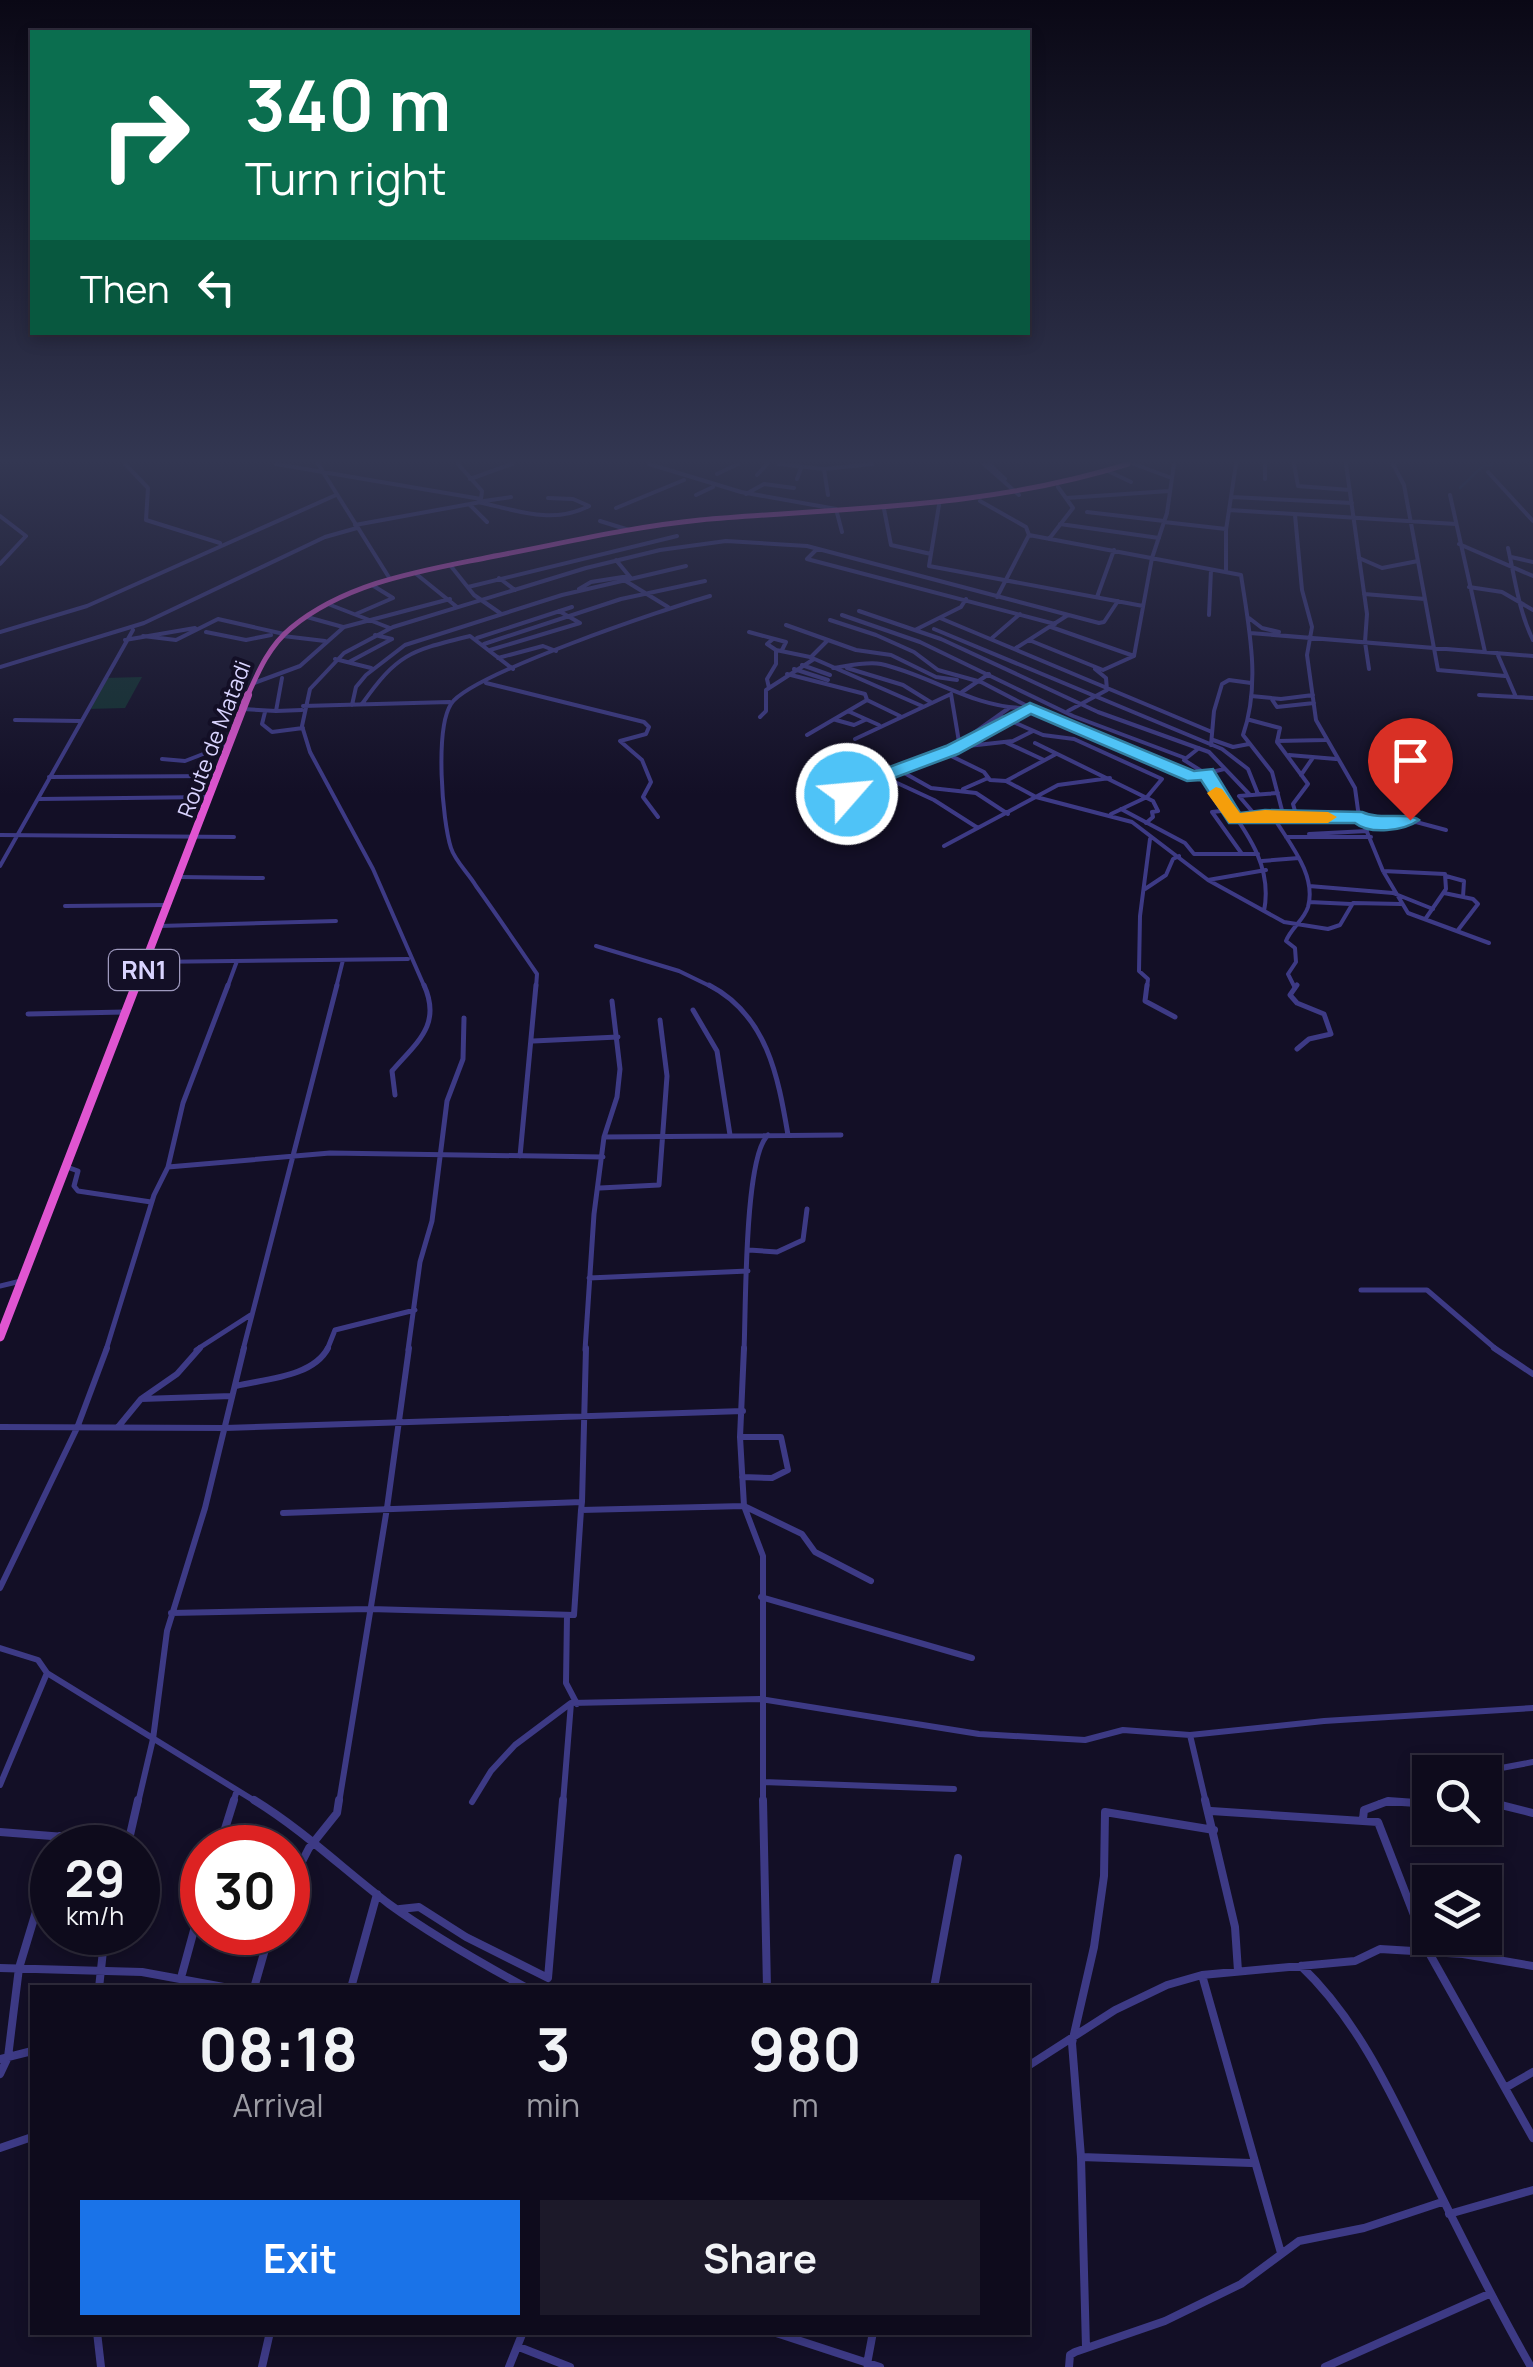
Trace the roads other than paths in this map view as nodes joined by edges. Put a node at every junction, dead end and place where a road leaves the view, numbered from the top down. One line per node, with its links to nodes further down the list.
1 (156, 574): 76 (street)
2 (245, 574): 68 (street)
3 (387, 574): 26 (street)
4 (408, 574): 26 (highway, Route de Matadi / RN1)
5 (416, 574): 42 (street)
6 (457, 574): 31 (street)
7 (515, 574): 24 (street)
8 (567, 574): 32 (street)
9 (626, 574): 25 (street)
10 (645, 574): 25 (street)
11 (871, 574): 40 (street)
12 (910, 574): 33 (street)
13 (974, 574): 28 (street)
14 (1007, 574): 28 (street)
15 (1105, 574): 38 (street)
16 (1149, 574): 49 (street)
17 (1210, 574): 60 (street)
18 (1239, 574): 63 (street)
19 (1300, 574): 86 (street)
20 (1361, 574): 35 (street)
21 (1420, 574): 41 (street)
22 (1467, 574): 30 (street)
23 (1514, 574): 46 (street)
24 (500, 578): 31 (street); 32 (street)
25 (628, 578): 34 (street); 39 (street)
26 (390, 579): 29 (highway, Route de Matadi / RN1)
27 (704, 580): 34 (street)
28 (1004, 580): 37 (street); 38 (street)
29 (372, 585): 45 (highway, Route de Matadi / RN1); 55 (street)
30 (1470, 587): 46 (street); 104 (street)
31 (468, 588): 43 (street)
32 (515, 590): 43 (street)
33 (974, 592): 37 (street); 40 (street)
34 (647, 594): 48 (street); 57 (street)
35 (1364, 594): 41 (street); 96 (street)
36 (710, 596): 48 (street)
37 (997, 596): 59 (street)
38 (1097, 596): 44 (street)
39 (550, 598): 47 (street); 56 (street)
40 (966, 598): 54 (street); 64 (street)
41 (1425, 599): 99 (street)
42 (450, 600): 50 (street); 65 (street)
43 (481, 600): 50 (street); 56 (street)
44 (1118, 601): 49 (street); 59 (street)
45 (328, 604): 55 (street); 61 (highway, Route de Matadi / RN1)
46 (1523, 604): 51 (street); 94 (street)
47 (572, 607): 53 (street); 57 (street)
48 (668, 607): 103 (street)
49 (1144, 607): 106 (street)
50 (458, 608): 73 (street)
51 (1533, 610)
52 (859, 611): 75 (street)
53 (559, 612): 62 (street); 87 (street)
54 (1021, 613): 70 (street); 89 (street)
55 (356, 614): 65 (street)
56 (500, 614): 115 (street)
57 (580, 614): 62 (street)
58 (842, 615): 121 (street)
59 (1068, 615): 70 (street)
60 (1209, 615)
61 (307, 617): 71 (street); 83 (highway, Route de Matadi / RN1)
62 (570, 617): 97 (street); 101 (street)
63 (1248, 617): 81 (street); 82 (street)
64 (940, 618): 67 (street); 75 (street)
65 (371, 619): 71 (street); 73 (street)
66 (830, 620): 126 (street)
67 (946, 621): 74 (street); 79 (street)
68 (136, 626): 91 (street); 114 (street)
69 (786, 626): 92 (street)
70 (1053, 626): 93 (street); 106 (street)
71 (344, 627): 95 (street)
72 (198, 628): 83 (street); 85 (street); 85 (street)
73 (390, 628): 84 (street)
74 (934, 629): 80 (street); 88 (street)
75 (915, 630): 80 (street)
76 (0, 632)
77 (206, 632): 83 (street)
78 (749, 632): 90 (street)
79 (974, 632): 88 (street); 89 (street)
80 (923, 633): 98 (street)
81 (1250, 633): 82 (street); 130 (street)
82 (1282, 634): 86 (street)
83 (281, 635): 95 (street); 128 (highway, Route de Matadi / RN1)
84 (375, 635): 108 (street); 111 (street)
85 (143, 636): 91 (street)
86 (1307, 636): 96 (street); 136 (street)
87 (477, 638): 97 (street); 151 (street)
88 (963, 638): 98 (street); 138 (street)
89 (992, 638): 100 (street)
90 (773, 639): 102 (street); 102 (street)
91 (124, 640): 171 (street)
92 (828, 640): 110 (street); 125 (street)
93 (1029, 640): 100 (street); 113 (street)
94 (1533, 640)
95 (325, 642): 124 (street)
96 (1365, 642): 99 (street); 119 (street)
97 (484, 644): 101 (street)
98 (948, 644): 149 (street)
99 (1434, 647): 104 (street); 123 (street)
100 (1016, 648): 133 (street)
101 (490, 650): 109 (street)
102 (779, 650): 110 (street); 132 (street)
103 (556, 651): 109 (street); 120 (street)
104 (1486, 652): 105 (street)
105 (1496, 653): 107 (street); 123 (street)
106 (1134, 656): 113 (street)
107 (1533, 656)
108 (336, 658): 111 (street); 155 (street)
109 (498, 658): 120 (street)
110 (812, 658): 112 (street); 116 (street)
111 (349, 662): 115 (street)
112 (802, 665): 118 (street); 118 (street)
113 (1095, 667): 133 (street)
114 (0, 668)
115 (373, 668): 150 (street)
116 (833, 668): 117 (street); 152 (street)
117 (844, 668): 131 (street); 146 (street)
118 (794, 669): 122 (street)
119 (1369, 669)
120 (513, 670): 129 (street)
121 (990, 673): 127 (street); 161 (street)
122 (788, 674): 132 (street); 144 (street)
123 (1505, 676): 141 (street)
124 (282, 678): 128 (street); 158 (street)
125 (943, 679): 126 (street); 131 (street)
126 (964, 679): 127 (street)
127 (974, 681): 134 (street); 135 (street)
128 (254, 682): 157 (highway, Route de Matadi / RN1)
129 (484, 682): 145 (street); 223 (street)
130 (1251, 683): 139 (street); 175 (street)
131 (931, 684): 134 (street)
132 (768, 688): 163 (street)
133 (1108, 688): 138 (street); 143 (street)
134 (954, 694): 146 (street); 147 (street); 187 (street)
135 (1004, 694): 147 (street); 154 (street)
136 (1312, 694): 140 (street); 148 (street)
137 (1480, 695): 141 (street)
138 (1094, 696): 149 (street); 153 (street)
139 (1252, 696): 140 (street); 170 (street)
140 (1268, 696): 148 (street)
141 (1516, 697): 142 (street)
142 (1533, 698)
143 (1132, 699): 153 (street); 175 (street)
144 (867, 700): 160 (street); 164 (street)
145 (452, 702): 151 (street); 284 (street)
146 (932, 702): 152 (street)
147 (997, 702): 156 (street)
148 (1314, 702): 181 (street)
149 (1082, 703): 161 (street); 162 (street)
150 (352, 704): 151 (street); 155 (street)
151 (362, 704)
152 (922, 706): 164 (street)
153 (1117, 706): 162 (street); 184 (street)
154 (1029, 707): 156 (street); 167 (street); 201 (street)
155 (303, 708): 158 (street); 173 (street)
156 (1009, 708): 165 (street)
157 (242, 709): 159 (street); 185 (highway, Route de Matadi / RN1)
158 (276, 711): 159 (street)
159 (265, 712): 173 (street)
160 (850, 712): 166 (street); 169 (street)
161 (1068, 712): 194 (street)
162 (1100, 712): 189 (street)
163 (760, 716)
164 (900, 716): 172 (street)
165 (1000, 716): 167 (street); 178 (street)
166 (866, 719): 169 (street); 172 (street)
167 (1007, 719): 174 (street); 178 (street)
168 (15, 720): 171 (street)
169 (836, 720): 176 (street)
170 (1250, 720): 182 (street); 186 (street)
171 (80, 721): 205 (street)
172 (881, 726): 179 (street)
173 (303, 728): 273 (street)
174 (1033, 731): 177 (street); 180 (street)
175 (1212, 732): 184 (street)
176 (807, 735)
177 (1047, 736): 183 (street); 216 (street)
178 (969, 738): 187 (street)
179 (855, 739)
180 (1002, 740): 187 (street); 188 (street)
181 (1326, 740): 182 (street); 197 (street)
182 (1277, 741): 193 (street)
183 (1035, 742): 188 (street); 192 (street)
184 (1212, 743): 186 (street); 190 (street); 212 (street)
185 (229, 744): 196 (street); 203 (highway, Route de Matadi / RN1)
186 (1249, 744): 210 (street)
187 (956, 747): 191 (street)
188 (1020, 748): 198 (street)
189 (1199, 748): 190 (street); 194 (street)
190 (1209, 752): 199 (street)
191 (946, 753): 200 (street); 206 (street)
192 (1058, 753): 198 (street); 207 (street)
193 (1289, 755): 195 (street); 202 (street)
194 (1185, 758): 201 (street)
195 (1312, 758): 197 (street); 202 (street)
196 (162, 759)
197 (1336, 759): 228 (street)
198 (1044, 760): 208 (street)
199 (1224, 769): 201 (street); 211 (street)
200 (900, 770): 204 (street); 209 (street)
201 (1206, 773): 219 (street)
202 (1301, 774): 226 (street)
203 (218, 776): 205 (street); 214 (highway, Route de Matadi / RN1)
204 (882, 776): 213 (street); 230 (street)
205 (49, 777): 217 (street)
206 (988, 778): 208 (street); 209 (street)
207 (1110, 778): 215 (street); 216 (street)
208 (1006, 782): 215 (street)
209 (959, 790): 220 (street)
210 (1278, 792): 212 (street); 225 (street)
211 (1250, 794): 212 (street); 222 (street)
212 (1258, 794)
213 (804, 796)
214 (210, 797): 217 (street); 236 (highway, Route de Matadi / RN1)
215 (1036, 797): 220 (street); 221 (street)
216 (1147, 797): 218 (street); 229 (street)
217 (39, 799): 235 (street)
218 (1121, 809): 221 (street); 229 (street)
219 (1230, 810): 227 (street); 241 (street)
220 (1008, 814): 230 (street)
221 (1109, 815): 237 (street)
222 (1256, 816): 224 (street); 227 (street)
223 (658, 817)
224 (1274, 818): 225 (street); 233 (street)
225 (1284, 818): 226 (street)
226 (1297, 818): 228 (street)
227 (1236, 819): 242 (street)
228 (1363, 821): 231 (street); 232 (street)
229 (1146, 822): 241 (street)
230 (978, 828): 240 (street)
231 (1367, 830): 233 (street); 239 (street)
232 (1446, 830)
233 (1284, 834): 239 (street); 244 (street)
234 (0, 835): 235 (street)
235 (19, 835): 236 (street); 246 (street)
236 (195, 835): 238 (street); 250 (highway, Route de Matadi / RN1)
237 (1149, 836): 243 (street); 254 (street)
238 (234, 837)
239 (1371, 837): 248 (street)
240 (944, 846)
241 (1242, 854): 242 (street)
242 (1258, 854): 245 (street)
243 (1180, 856): 252 (street); 254 (street)
244 (1299, 858): 245 (street); 253 (street)
245 (1262, 861): 247 (street)
246 (0, 866)
247 (1266, 870): 252 (street); 264 (street)
248 (1382, 872): 249 (street); 255 (street)
249 (1446, 876): 256 (street); 257 (street)
250 (179, 877): 251 (street); 261 (highway, Route de Matadi / RN1)
251 (263, 878)
252 (1208, 880): 264 (street)
253 (1310, 886): 255 (street); 258 (street)
254 (1144, 891): 280 (street)
255 (1393, 893): 260 (street); 263 (street)
256 (1444, 893): 257 (street); 263 (street)
257 (1463, 898): 269 (street)
258 (1309, 902): 259 (street); 267 (street)
259 (1352, 904): 260 (street); 267 (street)
260 (1401, 904): 265 (street)
261 (168, 905): 262 (street); 268 (highway, Route de Matadi / RN1)
262 (65, 906)
263 (1433, 909): 265 (street)
264 (1264, 912): 267 (street)
265 (1426, 918): 269 (street)
266 (336, 921): 268 (street)
267 (1296, 923): 285 (street)
268 (159, 926): 275 (highway, Route de Matadi / RN1)
269 (1458, 930): 270 (street)
270 (1489, 944)
271 (596, 946): 290 (street)
272 (343, 960): 273 (street); 274 (street); 294 (street)
273 (410, 960): 286 (street)
274 (236, 961): 275 (street); 297 (street)
275 (146, 962): 278 (highway, Route de Matadi / RN1)
276 (612, 1001): 283 (street)
277 (694, 1010): 288 (street)
278 (128, 1012): 279 (street); 298 (highway, Route de Matadi / RN1)
279 (28, 1014)
280 (1175, 1017)
281 (464, 1018): 293 (street)
282 (660, 1020): 289 (street)
283 (618, 1037): 284 (street); 291 (street)
284 (533, 1041): 295 (street)
285 (1297, 1049)
286 (395, 1096)
287 (841, 1134): 290 (street)
288 (730, 1135): 289 (street); 292 (street)
289 (661, 1136): 291 (street); 299 (street)
290 (788, 1136): 292 (street)
291 (604, 1137): 296 (street)
292 (758, 1139): 302 (street)
293 (440, 1155): 294 (street); 295 (street); 308 (street)
294 (294, 1156): 297 (street); 309 (street)
295 (520, 1156): 296 (street)
296 (603, 1158): 299 (street)
297 (168, 1166): 300 (street)
298 (67, 1167): 300 (street); 305 (highway, Route de Matadi / RN1)
299 (600, 1188): 304 (street)
300 (151, 1202): 319 (street)
301 (806, 1209): 302 (street)
302 (749, 1250): 303 (street)
303 (748, 1271): 304 (street); 315 (street)
304 (589, 1278): 316 (street)
305 (20, 1281): 306 (street); 310 (highway, Route de Matadi / RN1)
306 (0, 1286)
307 (1361, 1290): 311 (street)
308 (416, 1310): 312 (street); 317 (street)
309 (252, 1314): 312 (street); 314 (street)
310 (0, 1337)
311 (1533, 1374)
312 (234, 1386): 313 (street)
313 (232, 1396): 314 (street); 321 (street)
314 (141, 1399): 320 (street)
315 (744, 1411): 316 (street); 322 (street)
316 (586, 1414): 317 (street); 324 (street)
317 (400, 1422): 321 (street); 326 (street)
318 (0, 1427): 319 (street)
319 (77, 1428): 320 (street); 329 (street)
320 (117, 1428): 321 (street)
321 (225, 1428): 332 (street)
322 (740, 1437): 323 (street); 323 (street)
323 (742, 1478): 325 (street)
324 (581, 1506): 325 (street); 326 (street); 333 (street)
325 (744, 1506): 328 (street); 330 (street)
326 (387, 1508): 327 (street); 331 (street)
327 (283, 1514)
328 (871, 1581)
329 (0, 1588)
330 (761, 1597): 335 (street); 337 (street)
331 (370, 1609): 332 (street); 333 (street); 359 (street)
332 (171, 1613): 341 (street)
333 (567, 1616): 338 (street)
334 (0, 1648): 336 (street)
335 (972, 1658)
336 (47, 1674): 341 (street); 345 (street)
337 (760, 1700): 338 (street); 340 (street); 344 (street)
338 (574, 1703): 348 (street); 364 (street)
339 (1533, 1708): 340 (street)
340 (1190, 1736): 351 (street)
341 (154, 1739): 347 (street); 354 (street)
342 (1533, 1762): 343 (street)
343 (1502, 1768)
344 (763, 1782): 346 (street); 385 (street)
345 (0, 1785)
346 (954, 1789)
347 (237, 1790): 355 (street); 359 (street)
348 (472, 1802)
349 (1412, 1803): 353 (street)
350 (1502, 1805): 352 (street)
351 (1211, 1811): 353 (street); 356 (street)
352 (1533, 1813)
353 (1364, 1819): 363 (street)
354 (133, 1825)
355 (226, 1825)
356 (1214, 1830): 377 (street); 387 (street)
357 (0, 1832): 358 (street)
358 (30, 1834)
359 (315, 1844): 360 (street); 362 (street)
360 (310, 1847)
361 (958, 1858): 386 (street)
362 (377, 1894): 364 (street); 383 (street)
363 (1412, 1908)
364 (397, 1909): 384 (street)
365 (30, 1932): 376 (street)
366 (1412, 1950): 373 (street)
367 (102, 1955): 372 (street)
368 (187, 1955): 378 (street)
369 (264, 1955): 382 (street)
370 (1430, 1955): 393 (street)
371 (1454, 1955): 374 (street)
372 (100, 1965): 376 (street); 378 (street); 380 (street)
373 (1301, 1966): 377 (street); 400 (street)
374 (1530, 1967)
375 (0, 1968): 376 (street)
376 (19, 1968): 389 (street)
377 (1238, 1970): 379 (street)
378 (182, 1974): 381 (street)
379 (1202, 1976): 387 (street); 398 (street)
380 (99, 1985)
381 (219, 1985)
382 (256, 1985)
383 (352, 1985)
384 (521, 1985)
385 (767, 1985)
386 (935, 1985)
387 (1075, 2036): 390 (street); 397 (street)
388 (30, 2052): 389 (street)
389 (4, 2058): 392 (street)
390 (1030, 2065)
391 (1533, 2072): 393 (street)
392 (0, 2074)
393 (1505, 2088): 395 (street)
394 (30, 2138): 396 (street)
395 (1533, 2138)
396 (0, 2148)
397 (1081, 2158): 398 (street); 410 (street)
398 (1251, 2163): 402 (street)
399 (1533, 2190): 401 (street)
400 (1442, 2202): 401 (street); 402 (street)
401 (1449, 2214): 403 (street)
402 (1281, 2252): 410 (street)
403 (1489, 2294): 418 (street); 419 (street)
404 (98, 2335): 412 (street)
405 (269, 2335): 413 (street)
406 (523, 2335): 409 (street)
407 (782, 2335): 411 (street)
408 (872, 2335): 411 (street)
409 (519, 2347): 414 (street); 415 (street)
410 (1086, 2348): 417 (street)
411 (867, 2365): 416 (street)
412 (100, 2367)
413 (262, 2367)
414 (510, 2367)
415 (570, 2367)
416 (880, 2367)
417 (1069, 2367)
418 (1324, 2367)
419 (1532, 2367)

